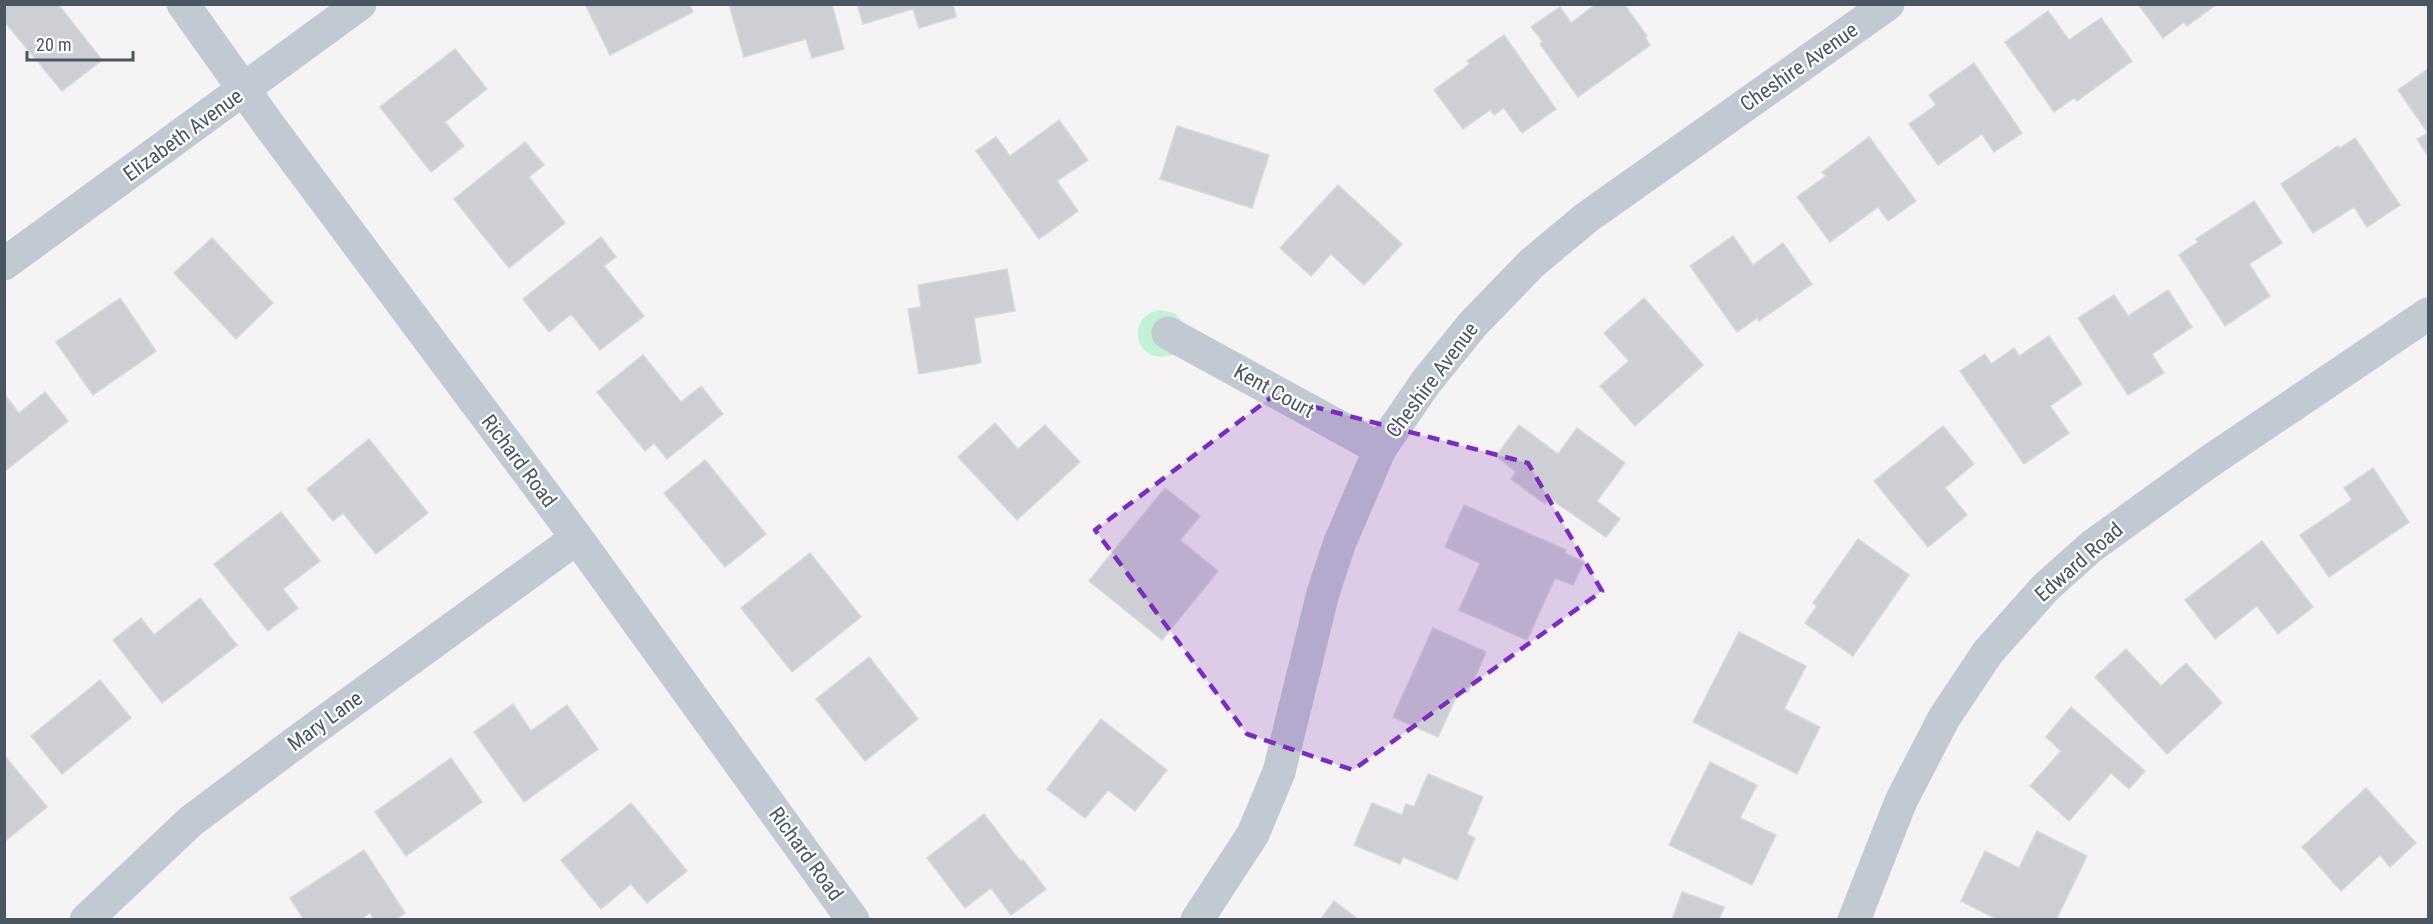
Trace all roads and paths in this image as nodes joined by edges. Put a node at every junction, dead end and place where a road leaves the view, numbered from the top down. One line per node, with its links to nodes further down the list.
1 (183, 4): 4 (street, Richard Road)
2 (360, 4): 4 (street, Elizabeth Avenue)
3 (1888, 4): 8 (street, Cheshire Avenue)
4 (244, 90): 5 (street, Elizabeth Avenue); 9 (street, Richard Road)
5 (4, 264)
6 (2428, 314): 13 (street, Edward Road)
7 (1168, 333): 8 (street, Kent Court)
8 (1380, 449): 12 (street, Cheshire Avenue)
9 (577, 538): 10 (street, Mary Lane); 11 (street, Richard Road)
10 (86, 920)
11 (853, 920)
12 (1197, 920)
13 (1854, 920)

